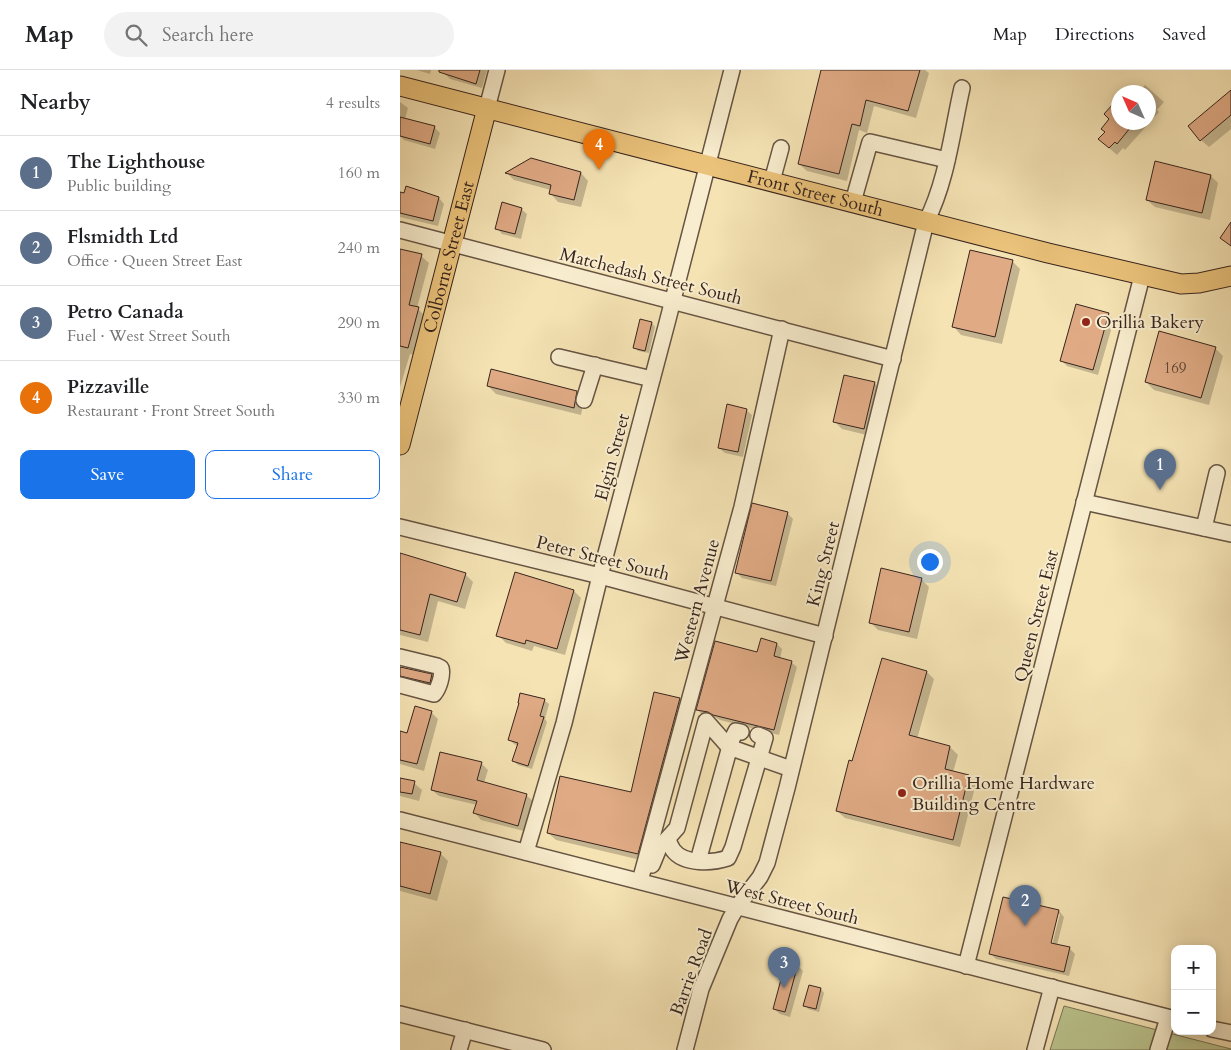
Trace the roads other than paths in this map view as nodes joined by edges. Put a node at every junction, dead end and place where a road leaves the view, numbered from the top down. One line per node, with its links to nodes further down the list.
1 (497, 70): 5 (street, Colborne Street East)
2 (732, 70): 8 (street, Elgin Street)
3 (400, 86): 5 (main road, Front Street South)
4 (962, 88): 7 (street, King Street)
5 (488, 108): 8 (main road, Front Street South); 13 (main road, Colborne Street East)
6 (781, 148): 9 (street)
7 (947, 160): 10 (street); 11 (street, King Street)
8 (708, 164): 9 (main road, Front Street South); 16 (street, Elgin Street)
9 (772, 181): 10 (main road, Front Street South)
10 (853, 202): 11 (main road, Front Street South)
11 (926, 222): 14 (main road, Front Street South); 19 (street, King Street)
12 (400, 230): 13 (street, Matchedash Street South)
13 (452, 244): 16 (street, Matchedash Street South); 23 (main road, Colborne Street East)
14 (1142, 276): 15 (main road, Front Street South); 25 (street, Queen Street East)
15 (1231, 276)
16 (673, 301): 17 (street, Matchedash Street South); 21 (street, Elgin Street)
17 (782, 329): 19 (street, Matchedash Street South); 30 (street, Western Avenue)
18 (559, 357): 20 (street)
19 (893, 359): 31 (street, King Street)
20 (595, 366): 21 (street); 22 (street)
21 (652, 379): 29 (street, Elgin Street)
22 (584, 400)
23 (400, 445)
24 (1217, 473): 27 (street)
25 (1084, 502): 27 (street); 45 (street, Queen Street East)
26 (400, 528): 29 (street, Peter Street South)
27 (1204, 528): 28 (street)
28 (1231, 534)
29 (600, 576): 30 (street, Peter Street South); 41 (street, Elgin Street)
30 (713, 607): 31 (street, Peter Street South); 34 (street, Western Avenue)
31 (825, 636): 38 (street, King Street)
32 (400, 657): 33 (street)
33 (400, 685)
34 (687, 714): 35 (street); 40 (street, Western Avenue)
35 (706, 721): 36 (street); 40 (street)
36 (734, 739): 37 (street); 42 (street)
37 (759, 748): 38 (street); 42 (street)
38 (791, 769): 44 (street, King Street)
39 (400, 820): 41 (street, West Street South)
40 (661, 837): 42 (street); 43 (street, Western Avenue)
41 (526, 852): 43 (street, West Street South)
42 (698, 862)
43 (643, 882): 44 (street, West Street South)
44 (737, 907): 45 (street, West Street South); 54 (street, Barrie Road)
45 (966, 966): 46 (street, West Street South)
46 (1052, 988): 48 (street, West Street South); 55 (street)
47 (400, 1014): 49 (street)
48 (1171, 1018): 56 (street)
49 (465, 1030): 52 (street); 53 (street)
50 (1216, 1030): 51 (street)
51 (1231, 1034)
52 (459, 1050)
53 (543, 1050)
54 (685, 1050)
55 (1035, 1050)
56 (1158, 1050)

